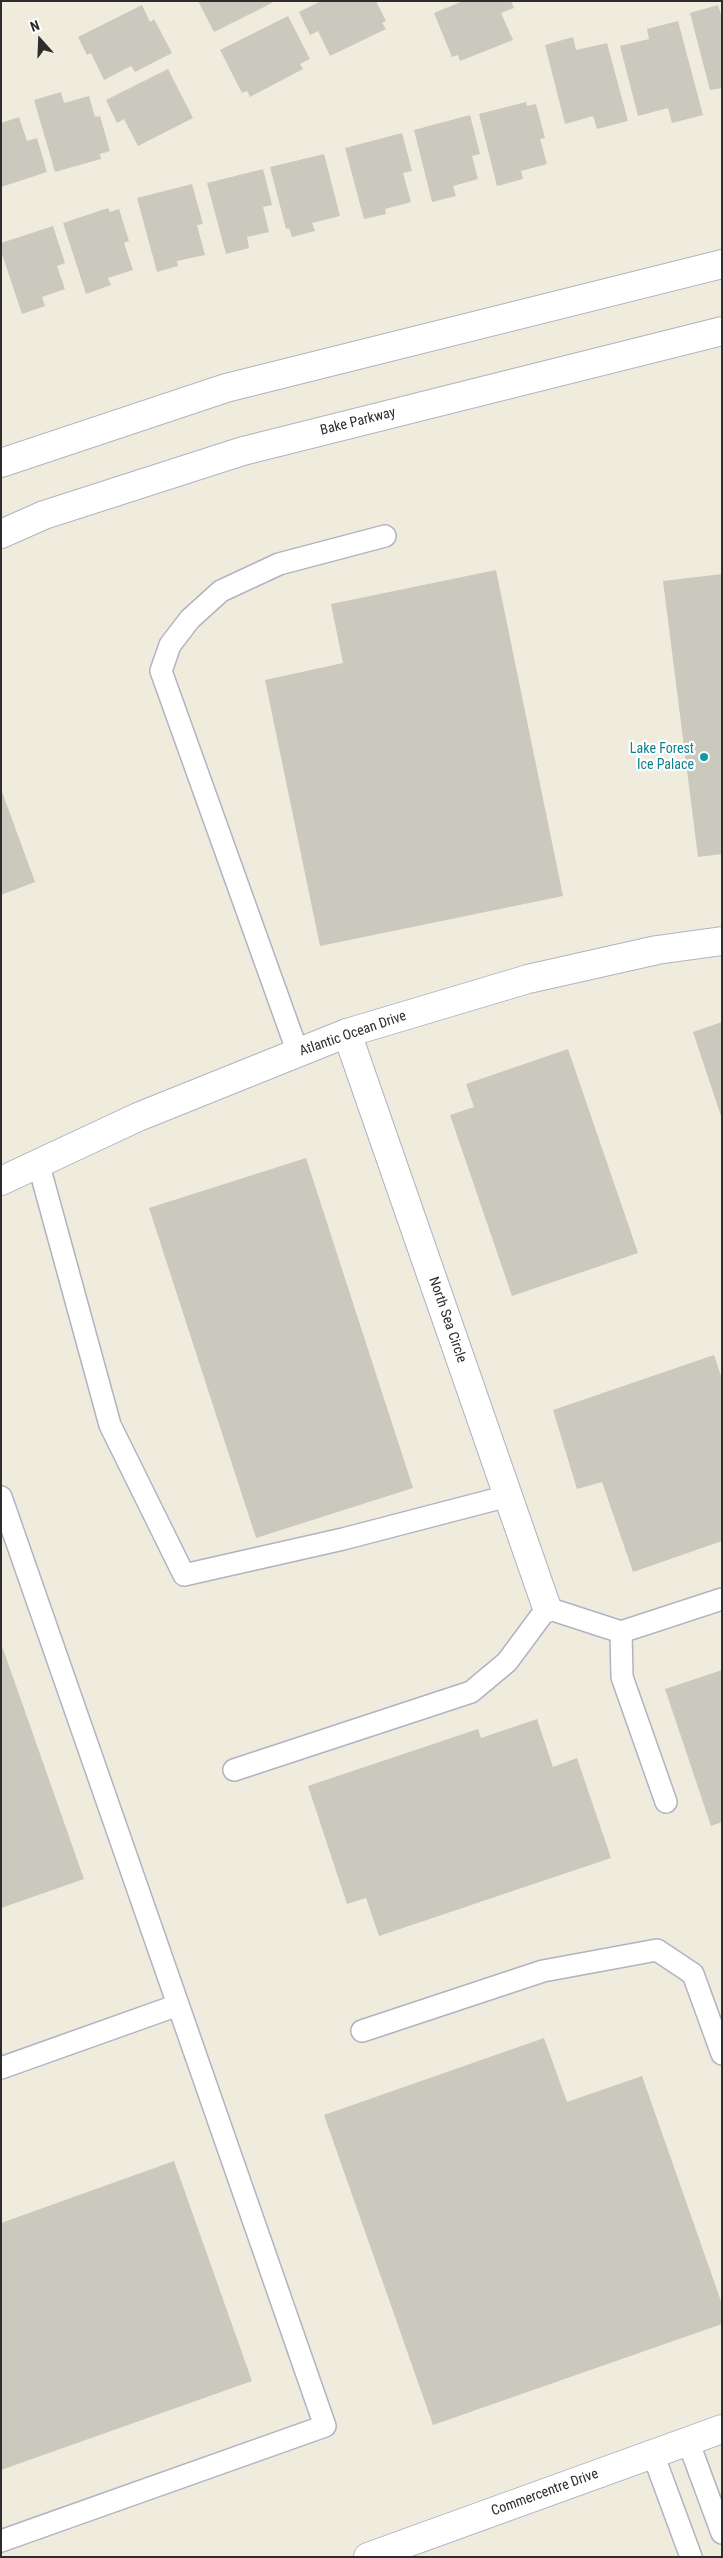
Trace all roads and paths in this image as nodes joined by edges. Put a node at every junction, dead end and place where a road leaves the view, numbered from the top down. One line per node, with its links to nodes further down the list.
1 (722, 264): 3 (street)
2 (722, 331): 4 (street, Bake Parkway)
3 (1, 463)
4 (1, 534)
5 (385, 536): 8 (lane)
6 (722, 941): 7 (street, Atlantic Ocean Drive)
7 (347, 1033): 8 (street, Atlantic Ocean Drive); 11 (street, North Sea Circle)
8 (298, 1052): 9 (street, Atlantic Ocean Drive)
9 (38, 1162): 10 (street, Atlantic Ocean Drive); 11 (lane)
10 (1, 1181)
11 (508, 1496): 14 (street, North Sea Circle)
12 (1, 1497): 18 (lane)
13 (722, 1599): 15 (lane)
14 (547, 1608): 15 (lane); 16 (lane)
15 (621, 1632): 17 (lane)
16 (234, 1770)
17 (666, 1802)
18 (178, 2005): 21 (lane); 26 (lane)
19 (362, 2031): 20 (lane)
20 (722, 2054)
21 (1, 2068)
22 (722, 2429): 23 (street, Commercentre Drive)
23 (688, 2442): 24 (street, Commercentre Drive); 25 (lane)
24 (653, 2454): 27 (street, Commercentre Drive); 28 (lane)
25 (722, 2533)
26 (1, 2541)
27 (368, 2557)
28 (691, 2557)

